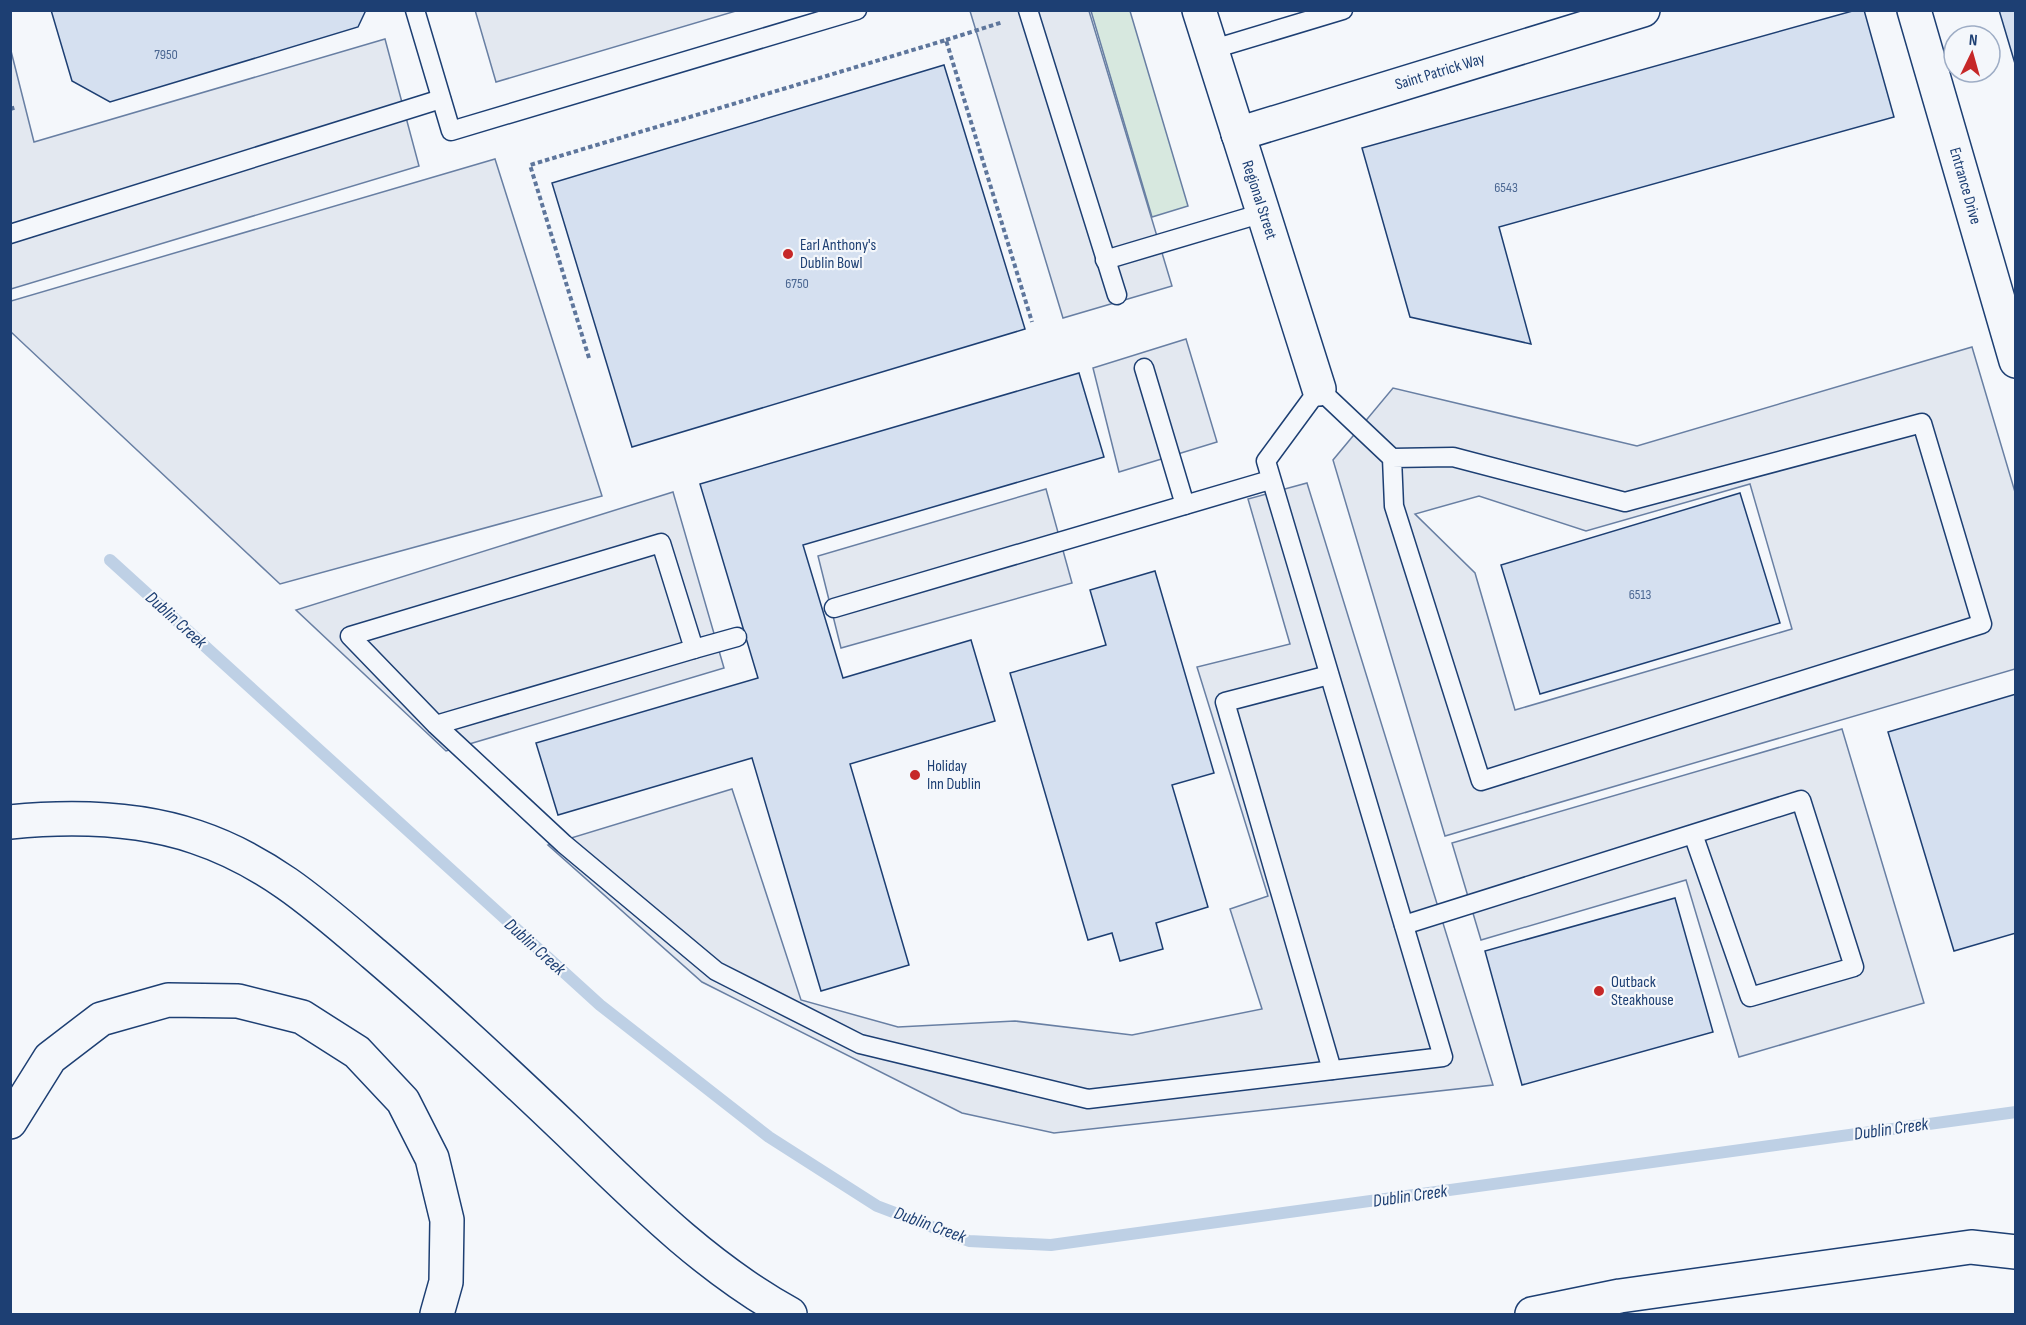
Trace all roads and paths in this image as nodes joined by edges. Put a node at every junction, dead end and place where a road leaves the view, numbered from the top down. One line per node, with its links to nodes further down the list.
1 (415, 10): 12 (lane)
2 (857, 10): 12 (lane)
3 (1028, 10): 18 (lane)
4 (1199, 10): 11 (main road, Regional Street)
5 (1343, 10): 8 (lane)
6 (1643, 10): 15 (main road, Saint Patrick Way)
7 (1914, 10): 22 (main road, Entrance Drive)
8 (1320, 14): 11 (lane)
9 (1009, 18): 10 (path)
10 (946, 40): 20 (path); 21 (path)
11 (1210, 50): 15 (main road, Regional Street)
12 (441, 99): 17 (lane)
13 (17, 107): 14 (path)
14 (10, 109)
15 (1238, 134): 16 (main road, Regional Street)
16 (1263, 213): 18 (lane); 24 (main road, Regional Street)
17 (10, 234)
18 (1105, 260): 19 (lane)
19 (1117, 295)
20 (1032, 322)
21 (589, 358)
22 (2016, 361)
23 (1144, 368): 27 (lane)
24 (1319, 389): 25 (lane); 26 (lane)
25 (1392, 458): 25 (lane)
26 (1270, 480): 27 (lane); 31 (lane)
27 (1185, 505): 28 (lane)
28 (834, 608)
29 (737, 637): 30 (lane)
30 (694, 650): 32 (lane); 32 (lane)
31 (1329, 675): 35 (lane); 36 (lane)
32 (436, 725): 36 (lane)
33 (10, 822): 40 (main road)
34 (1694, 834): 34 (lane); 35 (lane)
35 (1404, 925): 36 (lane)
36 (1332, 1070)
37 (10, 1122): 39 (main road)
38 (2016, 1252): 41 (main road)
39 (437, 1314)
40 (790, 1314)
41 (1532, 1314)

